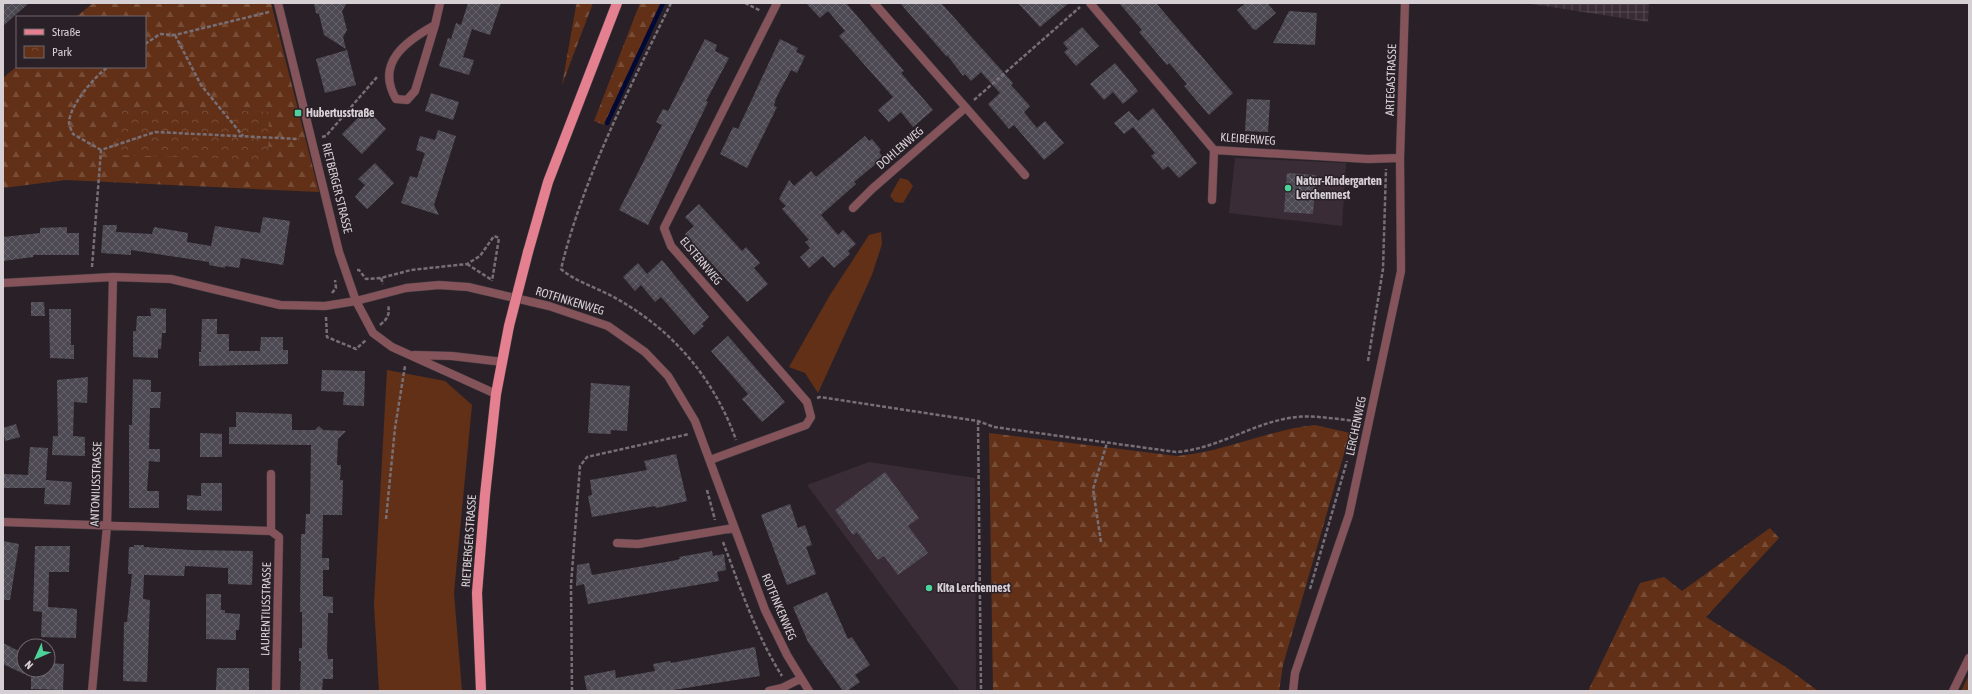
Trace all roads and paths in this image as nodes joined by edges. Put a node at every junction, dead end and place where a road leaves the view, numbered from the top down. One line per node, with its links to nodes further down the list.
1 (440, 3): 12 (street)
2 (617, 3): 34 (main road, RIETBERGER STRASSE, bridge)
3 (671, 3): 47 (path)
4 (745, 3): 11 (path)
5 (777, 3): 11 (street, ELSTERNWEG)
6 (874, 3): 17 (street)
7 (1084, 3): 17 (path)
8 (1090, 3): 21 (street, KLEIBERWEG)
9 (1405, 3): 23 (street, ARTEGASTRASSE)
10 (279, 6): 13 (path); 19 (street, RIETBERGER STRASSE)
11 (770, 16): 37 (street, ELSTERNWEG)
12 (435, 25): 16 (street); 16 (street)
13 (175, 35): 14 (path); 18 (path)
14 (146, 43)
15 (107, 68): 20 (path)
16 (389, 68): 19 (path)
17 (965, 108): 24 (street); 26 (street, DOHLENWEG)
18 (242, 136): 19 (path); 20 (path)
19 (312, 140): 32 (street, RIETBERGER STRASSE)
20 (100, 150): 29 (path)
21 (1214, 150): 22 (street, KLEIBERWEG); 25 (street)
22 (1386, 158): 23 (street, KLEIBERWEG); 35 (path)
23 (1400, 158): 41 (street, LERCHENWEG)
24 (1025, 175)
25 (1212, 200)
26 (853, 208)
27 (467, 264): 27 (path); 30 (path)
28 (112, 277): 29 (street); 32 (street); 53 (street, ANTONIUSSTRASSE)
29 (92, 278): 31 (street)
30 (381, 278)
31 (3, 283)
32 (356, 301): 33 (street, RIETBERGER STRASSE); 44 (street, ROTFINKENWEG)
33 (410, 354): 34 (street, RIETBERGER STRASSE); 36 (street, RIETBERGER STRASSE); 51 (path)
34 (503, 362): 36 (main road, RIETBERGER STRASSE)
35 (1367, 368)
36 (496, 394): 63 (main road, RIETBERGER STRASSE)
37 (807, 402): 39 (path); 47 (street)
38 (1360, 413): 40 (path)
39 (978, 420): 46 (path); 67 (path)
40 (1359, 421): 41 (path); 42 (path); 46 (path)
41 (1369, 423): 68 (street, LERCHENWEG)
42 (1357, 428)
43 (687, 430): 45 (path)
44 (699, 432): 45 (path); 49 (street, ROTFINKENWEG)
45 (690, 434): 64 (path)
46 (1107, 443): 56 (path)
47 (739, 448): 49 (street)
48 (1348, 459): 58 (path)
49 (710, 460): 54 (street, ROTFINKENWEG)
50 (272, 474): 55 (street, LAURENTIUSSTRASSE)
51 (386, 519)
52 (3, 522): 53 (street)
53 (107, 526): 55 (street); 61 (street, ANTONIUSSTRASSE)
54 (734, 528): 57 (street); 60 (street, ROTFINKENWEG)
55 (271, 531): 62 (street, LAURENTIUSSTRASSE)
56 (1101, 542)
57 (617, 543)
58 (1308, 596)
59 (1969, 658): 69 (street)
60 (800, 679): 65 (street); 66 (street, ROTFINKENWEG)
61 (92, 691)
62 (276, 691)
63 (481, 691)
64 (572, 691)
65 (769, 691)
66 (809, 691)
67 (981, 691)
68 (1293, 691)
69 (1952, 691)

